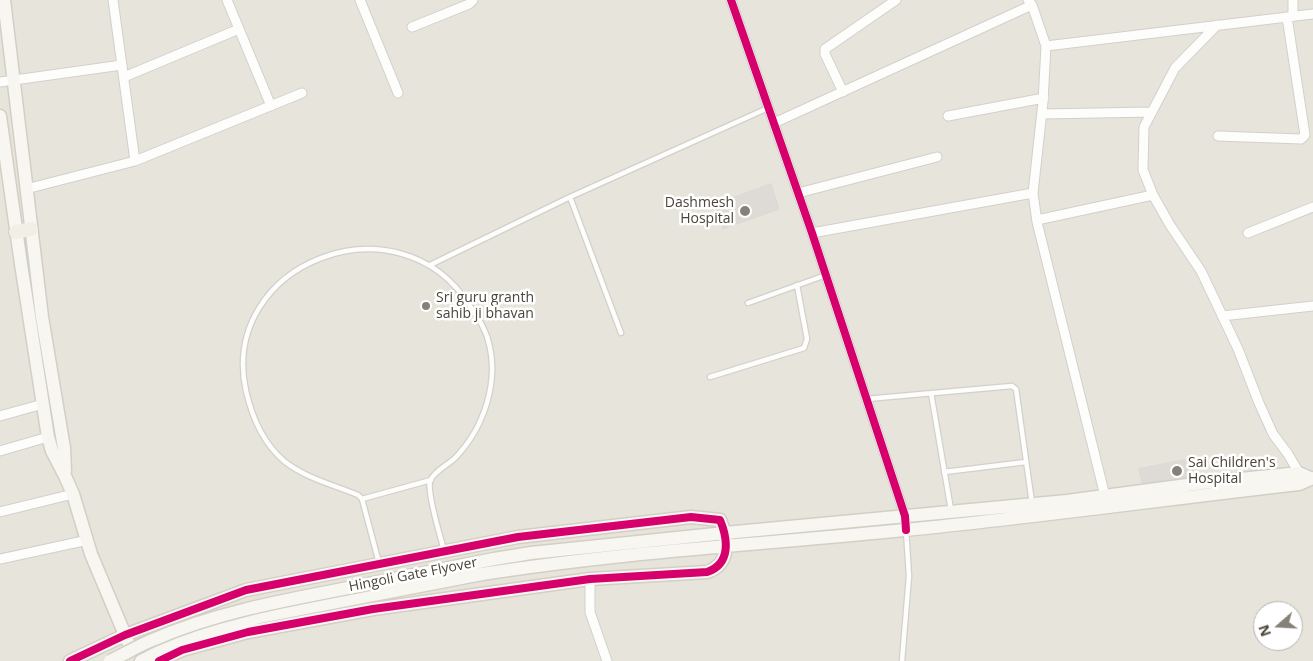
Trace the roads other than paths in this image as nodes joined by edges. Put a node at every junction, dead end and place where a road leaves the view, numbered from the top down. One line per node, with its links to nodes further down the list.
1 (4, 0): 18 (main road)
2 (113, 0): 16 (street)
3 (227, 0): 14 (street)
4 (360, 0): 21 (street)
5 (473, 0): 13 (street)
6 (731, 0): 24 (street)
7 (896, 0): 19 (street)
8 (1293, 0): 11 (street)
9 (1030, 3): 15 (street); 19 (street)
10 (1313, 14): 11 (street)
11 (1290, 16): 12 (street); 30 (street)
12 (1217, 25): 15 (street); 25 (street)
13 (412, 28)
14 (239, 29): 17 (street); 23 (street)
15 (1046, 46): 22 (street)
16 (122, 65): 17 (street); 18 (street)
17 (124, 77): 32 (street)
18 (6, 81): 33 (main road)
19 (843, 92): 29 (street)
20 (302, 93): 23 (street)
21 (398, 93)
22 (1044, 98): 26 (street); 28 (street)
23 (271, 106): 32 (street)
24 (768, 108): 29 (street); 37 (lane)
25 (1152, 112): 26 (street); 36 (street)
26 (1042, 114): 35 (street)
27 (0, 116): 41 (main road)
28 (948, 116)
29 (774, 123): 34 (street)
30 (1218, 136)
31 (937, 157): 34 (street)
32 (135, 161): 33 (street)
33 (26, 189): 40 (main road)
34 (798, 193): 42 (street)
35 (1033, 193): 39 (street); 42 (street)
36 (1153, 195): 39 (street); 49 (street)
37 (570, 197): 44 (lane); 50 (lane)
38 (1313, 208): 43 (street)
39 (1037, 220): 65 (street)
40 (31, 229): 41 (main road); 60 (main road)
41 (16, 232): 54 (main road)
42 (812, 233): 45 (street)
43 (1248, 233)
44 (430, 265): 62 (lane); 64 (lane)
45 (826, 275): 46 (lane); 53 (street)
46 (796, 286): 47 (lane); 51 (lane)
47 (748, 303)
48 (1313, 306): 49 (street)
49 (1222, 316): 61 (street)
50 (622, 333)
51 (710, 377)
52 (931, 393): 53 (lane); 58 (lane); 59 (lane)
53 (866, 398): 69 (street)
54 (43, 404): 55 (street); 56 (main road)
55 (0, 416)
56 (48, 437): 57 (street); 60 (main road)
57 (0, 451)
58 (1026, 462): 59 (lane); 66 (lane)
59 (944, 472): 68 (lane)
60 (65, 476): 63 (main road)
61 (1305, 479): 65 (main road)
62 (431, 480): 64 (lane); 74 (lane)
63 (73, 494): 67 (street); 72 (main road)
64 (362, 499): 76 (lane)
65 (1106, 502): 66 (main road, Hingoli Gate Flyover); 70 (main road, Hingoli Gate Flyover)
66 (1033, 505): 68 (main road, Hingoli Gate Flyover)
67 (0, 512)
68 (951, 512): 69 (main road, Hingoli Gate Flyover)
69 (905, 516): 70 (street); 71 (main road, Hingoli Gate Flyover)
70 (906, 530): 73 (main road, Hingoli Gate Flyover); 86 (lane)
71 (725, 533): 73 (main road); 74 (main road); 78 (main road, Hingoli Gate Flyover)
72 (88, 540): 75 (street); 79 (main road)
73 (726, 546): 77 (main road); 78 (main road, Hingoli Gate Flyover)
74 (444, 552): 76 (main road)
75 (0, 559)
76 (379, 564): 79 (main road)
77 (590, 578): 84 (main road); 85 (street)
78 (375, 589): 81 (main road, Hingoli Gate Flyover, bridge); 83 (main road, Hingoli Gate Flyover)
79 (125, 635): 80 (main road); 82 (main road)
80 (70, 661)
81 (110, 661)
82 (136, 661)
83 (140, 661)
84 (159, 661)
85 (607, 661)
86 (902, 661)

